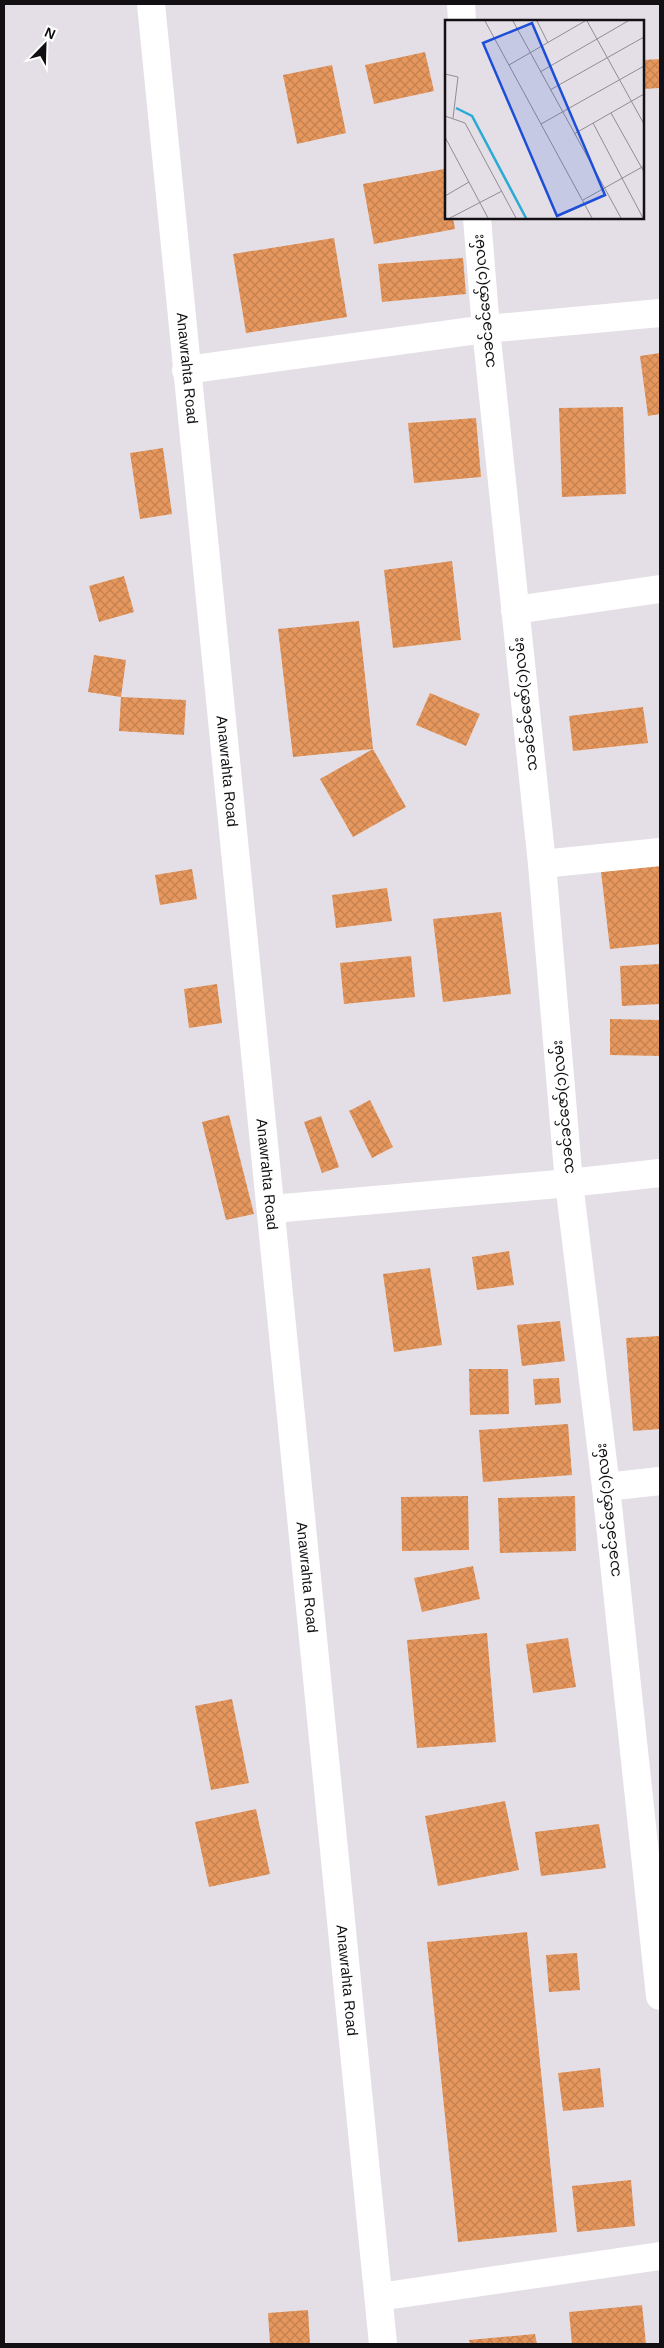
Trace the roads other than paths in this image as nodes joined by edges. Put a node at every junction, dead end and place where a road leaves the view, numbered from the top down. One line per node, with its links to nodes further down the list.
1 (151, 4): 7 (street, Anawrahta Road)
2 (461, 4): 3 (street)
3 (462, 20)
4 (477, 219): 6 (street, သခင်ခင်ဇော်(၁)လမ်း)
5 (660, 312): 6 (street)
6 (486, 328): 7 (street); 9 (street, သခင်ခင်ဇော်(၁)လမ်း)
7 (186, 370): 14 (street, Anawrahta Road)
8 (660, 589): 9 (street)
9 (515, 610): 11 (street, သခင်ခင်ဇော်(၁)လမ်း)
10 (660, 852): 11 (street)
11 (542, 864): 13 (street, သခင်ခင်ဇော်(၁)လမ်း)
12 (660, 1173): 13 (street)
13 (569, 1184): 14 (street); 16 (street, သခင်ခင်ဇော်(၁)လမ်း)
14 (272, 1209): 19 (street, Anawrahta Road)
15 (660, 1481): 16 (street)
16 (606, 1488): 17 (street, သခင်ခင်ဇော်(၁)လမ်း)
17 (660, 1996)
18 (660, 2256): 19 (street)
19 (379, 2297): 20 (street, Anawrahta Road)
20 (383, 2344)

